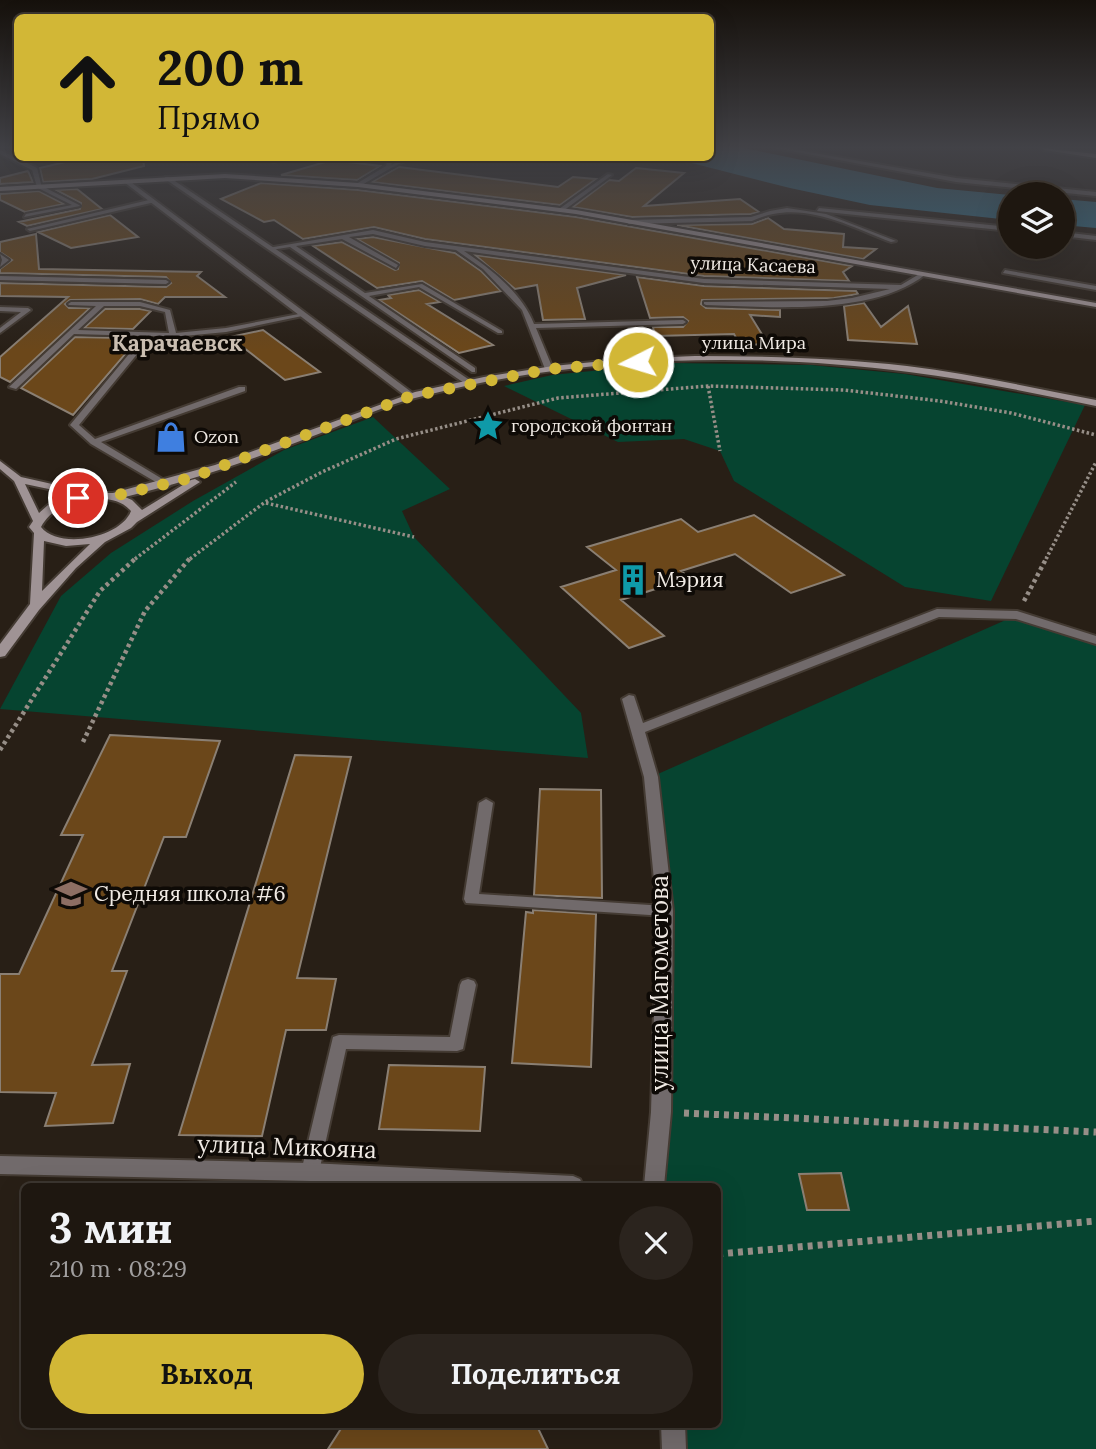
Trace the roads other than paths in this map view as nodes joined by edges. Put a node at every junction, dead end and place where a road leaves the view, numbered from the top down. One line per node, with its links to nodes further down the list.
1 (89, 216): 10 (lane)
2 (172, 216): 33 (street)
3 (223, 216): 16 (street)
4 (593, 216): 8 (street)
5 (758, 216): 8 (lane)
6 (823, 216): 14 (lane)
7 (885, 216): 9 (lane)
8 (629, 222): 22 (street)
9 (998, 228)
10 (30, 229)
11 (1075, 236): 13 (lane)
12 (344, 237): 15 (lane, улица Касаева); 17 (lane, улица Касаева); 20 (lane)
13 (1096, 238)
14 (893, 241)
15 (291, 245): 16 (lane, улица Касаева); 27 (lane)
16 (271, 248): 43 (street)
17 (456, 248): 25 (lane, улица Касаева); 35 (lane)
18 (0, 256): 19 (lane)
19 (0, 265)
20 (396, 266)
21 (1005, 272): 26 (lane)
22 (923, 274): 25 (lane, улица Касаева); 31 (street)
23 (0, 278): 24 (lane)
24 (166, 282)
25 (902, 287): 28 (lane, улица Касаева)
26 (1096, 288)
27 (364, 295): 38 (lane); 42 (lane)
28 (706, 303)
29 (71, 304): 30 (lane)
30 (102, 304): 37 (lane); 40 (lane)
31 (1096, 305)
32 (0, 309): 36 (lane)
33 (304, 315): 40 (lane); 46 (street)
34 (683, 322): 35 (lane)
35 (532, 326): 41 (lane)
36 (0, 331)
37 (72, 332): 39 (lane); 44 (lane)
38 (500, 332)
39 (150, 334): 40 (lane); 48 (lane)
40 (173, 335)
41 (549, 369): 43 (street, улица Мира); 47 (street, улица Мира)
42 (472, 370)
43 (470, 383): 46 (street, улица Мира)
44 (13, 387)
45 (242, 389): 48 (lane)
46 (411, 396): 50 (street, улица Мира)
47 (1096, 403)
48 (94, 442): 52 (lane)
49 (0, 464): 51 (street)
50 (214, 470): 52 (street, улица Мира); 56 (street, улица Мира)
51 (18, 479): 53 (street); 55 (street)
52 (166, 485): 54 (street, улица Мира)
53 (96, 495): 54 (street, улица Мира); 55 (street)
54 (114, 496): 56 (street)
55 (37, 519): 57 (street)
56 (135, 519): 58 (street, улица Мира)
57 (39, 534): 58 (street); 59 (street)
58 (104, 538): 59 (street)
59 (35, 602): 61 (street)
60 (1096, 639): 63 (street)
61 (0, 653)
62 (628, 699): 63 (street, улица Магометова)
63 (637, 730): 65 (street, улица Магометова)
64 (486, 803): 65 (lane)
65 (665, 911): 70 (street, улица Магометова)
66 (468, 985): 68 (lane)
67 (0, 1165): 68 (street, улица Микояна)
68 (310, 1172): 69 (street, улица Микояна)
69 (517, 1183)
70 (654, 1183)
71 (673, 1428): 72 (street)
72 (674, 1449)

